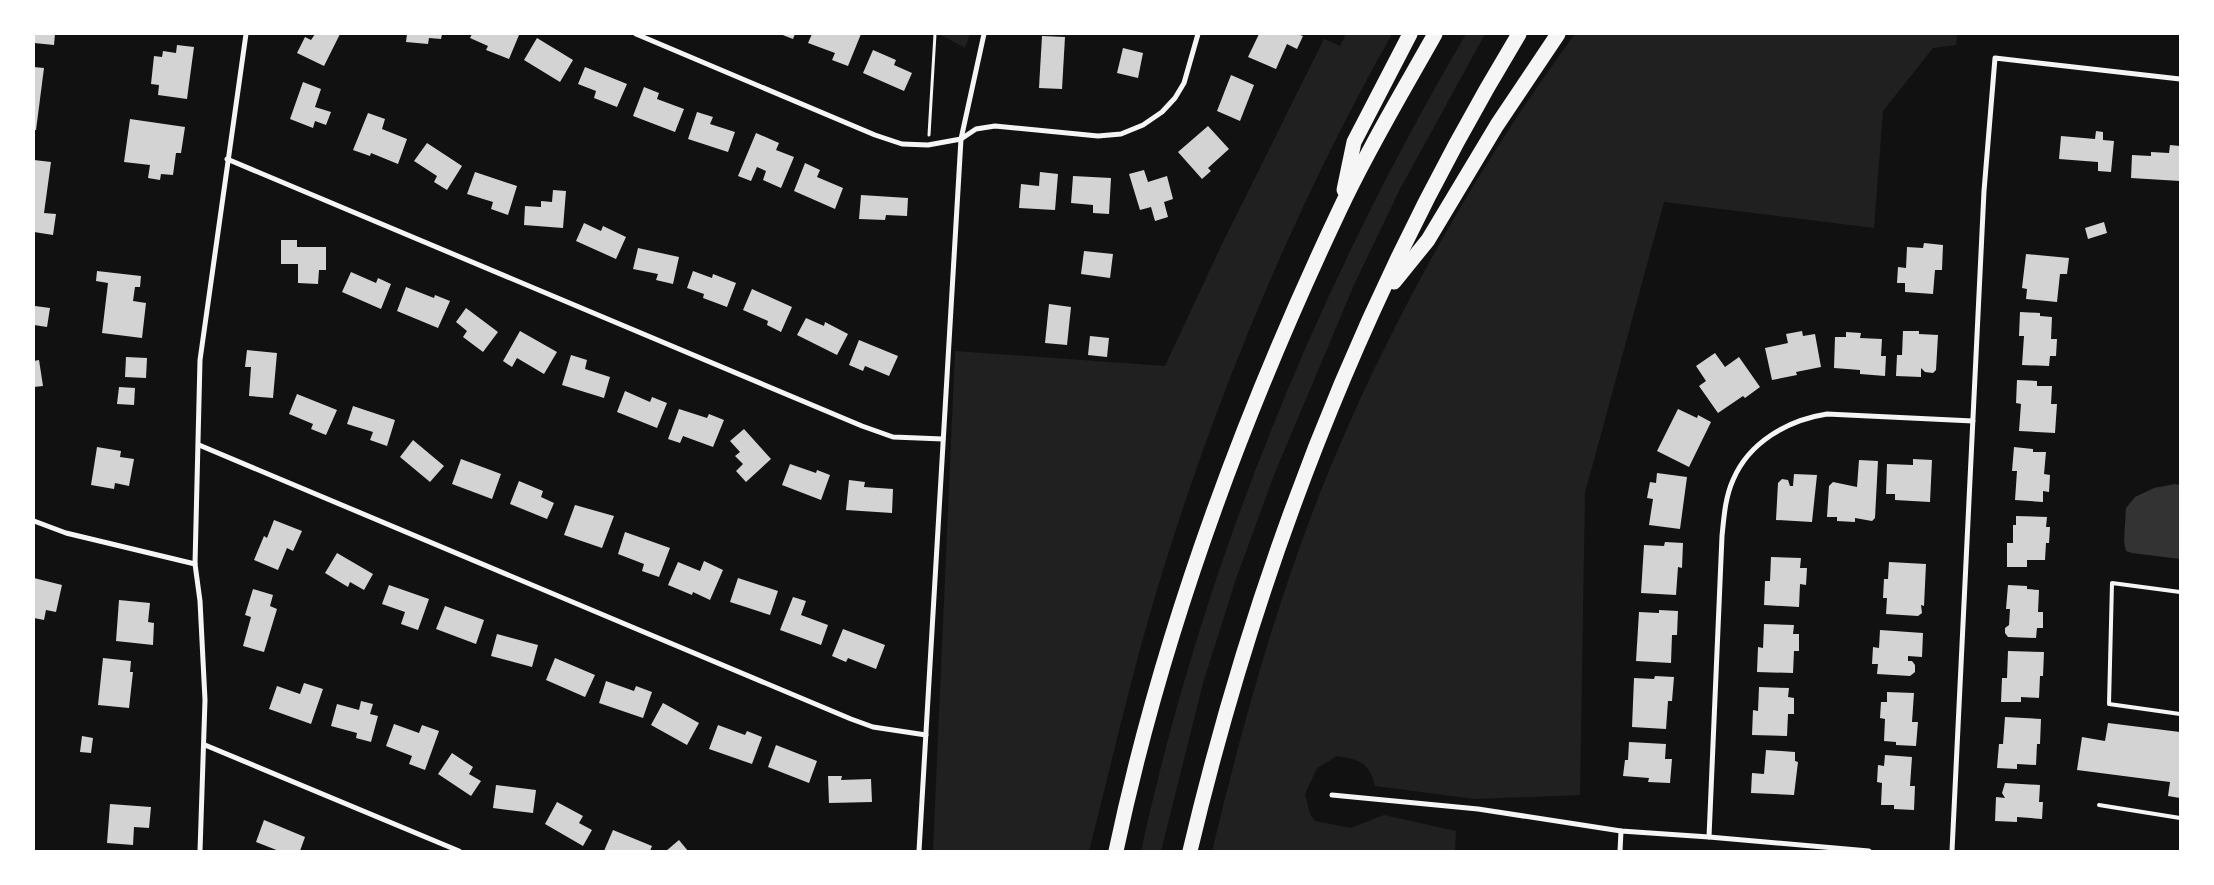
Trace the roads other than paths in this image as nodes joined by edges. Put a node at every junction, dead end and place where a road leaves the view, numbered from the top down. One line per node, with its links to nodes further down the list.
1 (246, 34): 11 (street)
2 (636, 34): 10 (street)
3 (984, 34): 10 (street)
4 (1198, 34): 10 (street)
5 (1410, 34): 12 (highway)
6 (1435, 34): 12 (highway)
7 (1519, 34): 13 (highway)
8 (1558, 34): 13 (highway)
9 (2180, 79): 14 (street)
10 (961, 139): 15 (street)
11 (227, 159): 15 (street); 16 (street)
12 (1341, 207): 32 (highway)
13 (1377, 302): 33 (highway)
14 (1973, 421): 27 (street); 36 (street)
15 (943, 439): 21 (street)
16 (199, 445): 18 (street); 21 (street)
17 (34, 521): 18 (street)
18 (195, 564): 22 (street)
19 (2180, 592): 20 (lane)
20 (2180, 714)
21 (926, 735): 31 (street)
22 (205, 745): 29 (street); 30 (street)
23 (1332, 795): 26 (street)
24 (2099, 805): 25 (lane)
25 (2180, 818)
26 (1621, 831): 27 (street); 34 (street)
27 (1708, 837): 28 (street)
28 (1812, 848): 35 (street)
29 (200, 851)
30 (459, 851)
31 (919, 851)
32 (1116, 851)
33 (1190, 851)
34 (1620, 851)
35 (1869, 851)
36 (1952, 851)

